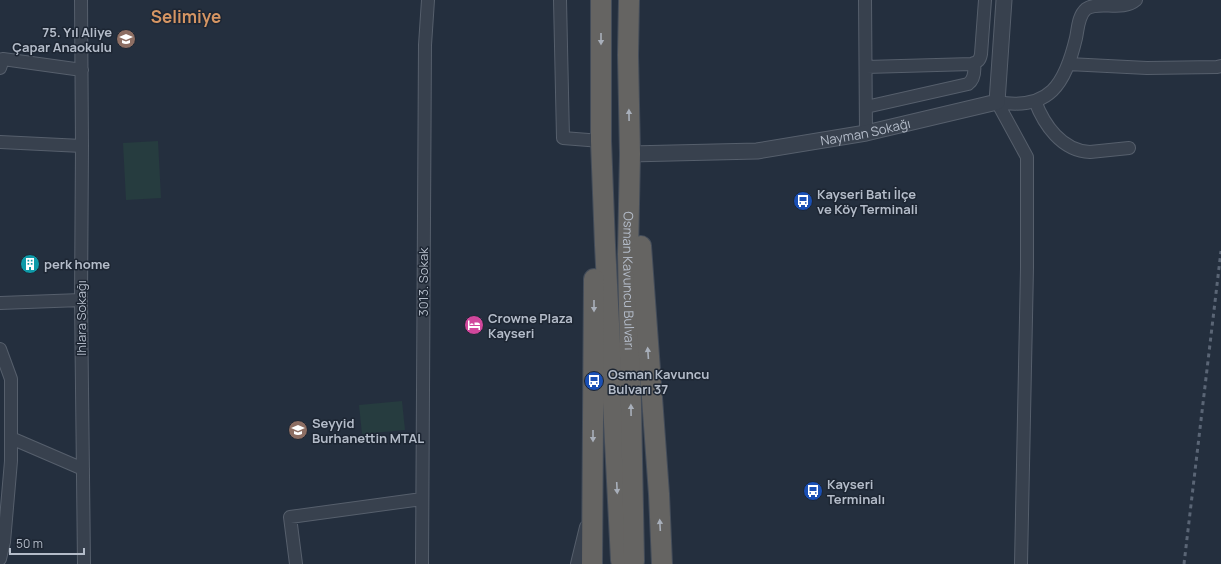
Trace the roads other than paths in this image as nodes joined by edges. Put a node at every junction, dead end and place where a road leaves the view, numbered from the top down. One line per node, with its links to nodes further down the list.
1 (81, 0): 15 (street, Ihlara Sokağı)
2 (428, 0): 31 (street, 3013. Sokak)
3 (560, 0): 20 (street)
4 (600, 0): 20 (highway, Osman Kavuncu Bulvarı, one-way to 20)
5 (629, 0): 24 (highway, Osman Kavuncu Bulvarı, one-way to 5)
6 (865, 0): 13 (street)
7 (985, 0): 10 (street)
8 (1004, 0): 17 (street)
9 (1136, 0): 11 (street)
10 (974, 63): 13 (street); 18 (street)
11 (1068, 64): 12 (street); 16 (street)
12 (1221, 66)
13 (866, 67): 18 (street)
14 (0, 68): 15 (street)
15 (82, 70): 22 (street, Ihlara Sokağı)
16 (1035, 101): 17 (street); 23 (street)
17 (997, 102): 19 (street, Nayman Sokağı); 39 (street)
18 (866, 107): 19 (street)
19 (866, 133): 24 (street, Nayman Sokağı)
20 (601, 141): 24 (highway, Osman Kavuncu Bulvarı, one-way to 24); 30 (highway, one-way to 30)
21 (0, 142): 22 (street)
22 (82, 146): 25 (street, Ihlara Sokağı)
23 (1129, 148)
24 (630, 154): 38 (highway, one-way to 24)
25 (81, 300): 26 (street); 29 (street, Ihlara Sokağı)
26 (0, 303)
27 (0, 349): 28 (street)
28 (11, 438): 29 (street); 32 (street)
29 (83, 470): 33 (street, Ihlara Sokağı)
30 (593, 498): 36 (street); 37 (highway)
31 (422, 499): 34 (street); 35 (street, 3013. Sokak)
32 (0, 559)
33 (84, 564)
34 (296, 564)
35 (422, 564)
36 (577, 564)
37 (592, 564)
38 (662, 564)
39 (1021, 564)

